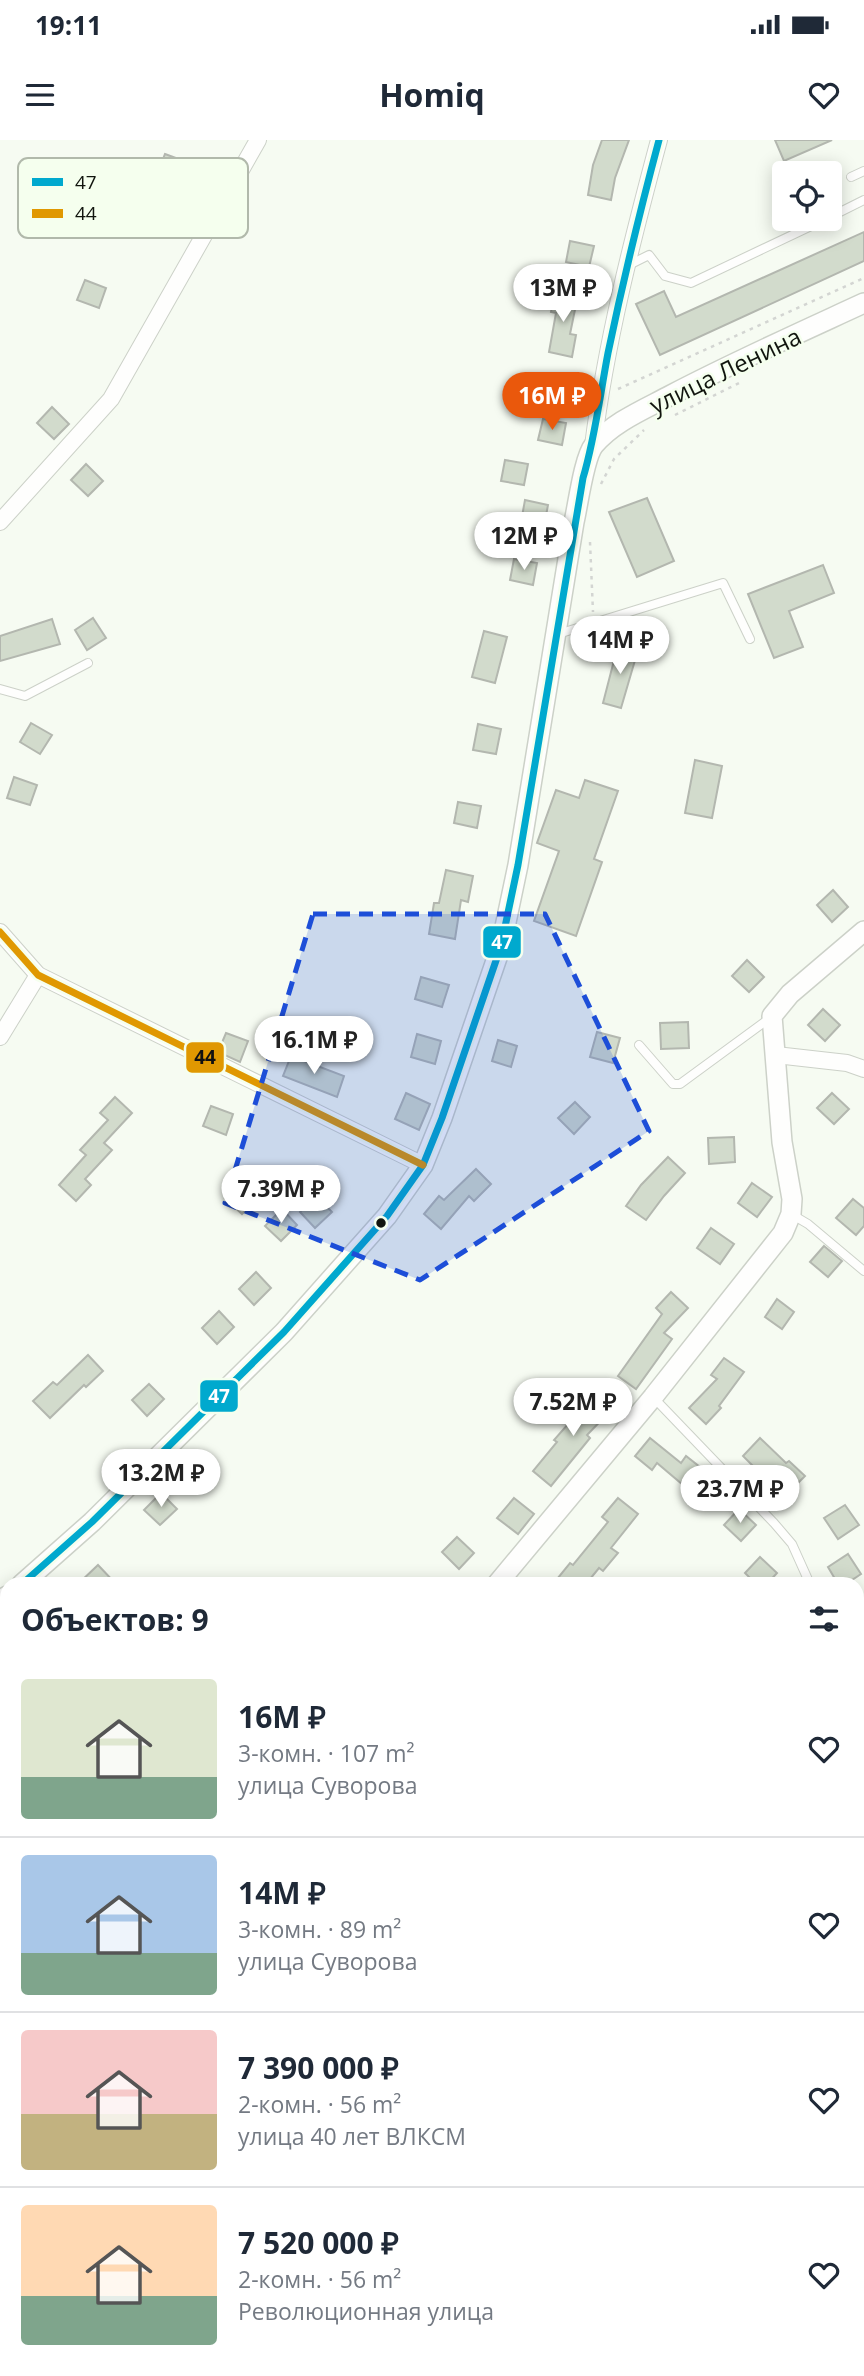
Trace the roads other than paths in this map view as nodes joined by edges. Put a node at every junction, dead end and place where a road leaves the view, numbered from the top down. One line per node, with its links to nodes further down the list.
1 (258, 140): 3 (street)
2 (659, 140): 10 (street)
3 (248, 158)
4 (864, 171): 5 (lane)
5 (851, 177)
6 (864, 200): 7 (lane)
7 (842, 211)
8 (801, 231): 10 (lane)
9 (202, 238): 13 (street)
10 (626, 267): 12 (street)
11 (864, 303): 12 (street, улица Ленина)
12 (593, 446): 14 (street)
13 (0, 522)
14 (555, 635): 15 (lane); 26 (street)
15 (750, 639)
16 (88, 663): 17 (lane)
17 (0, 690)
18 (864, 931): 21 (street)
19 (0, 932): 20 (street)
20 (38, 975): 22 (street); 26 (street)
21 (772, 1016): 23 (lane); 24 (street)
22 (0, 1037)
23 (639, 1045)
24 (776, 1055): 25 (street); 27 (street)
25 (864, 1069)
26 (423, 1165): 30 (street)
27 (791, 1214): 28 (lane); 29 (street)
28 (864, 1270)
29 (653, 1397): 31 (street); 32 (lane)
30 (30, 1577)
31 (503, 1577)
32 (807, 1577)

